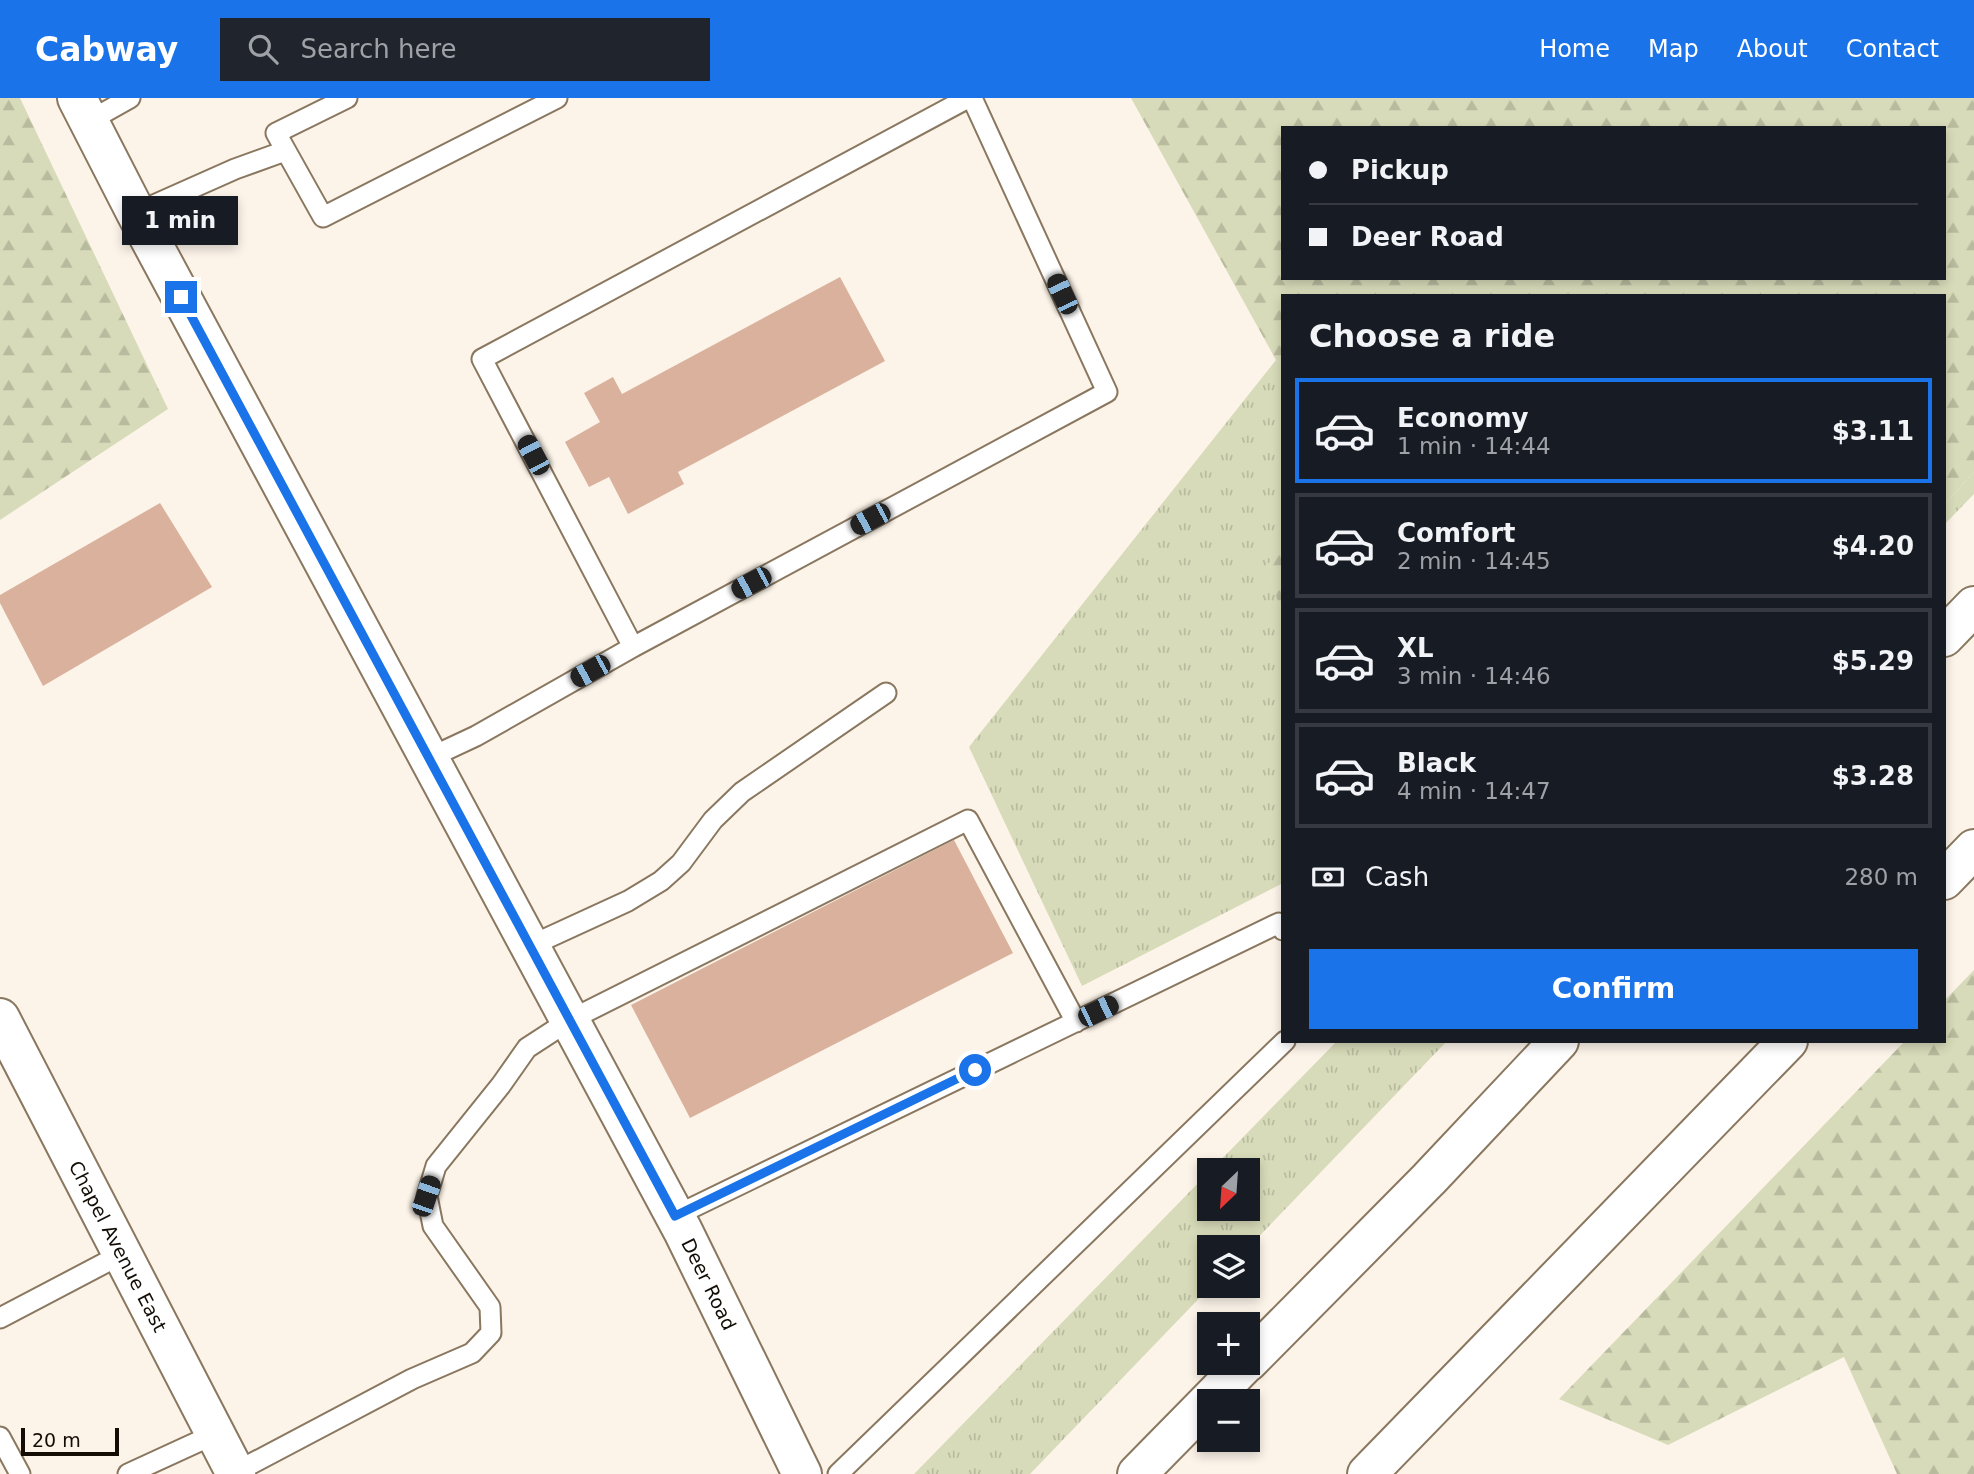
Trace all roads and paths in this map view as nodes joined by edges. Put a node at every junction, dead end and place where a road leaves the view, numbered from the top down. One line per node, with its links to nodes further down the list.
1 (130, 98): 5 (lane)
2 (347, 98): 6 (lane)
3 (557, 98): 6 (lane)
4 (970, 98): 10 (lane); 10 (lane)
5 (83, 109): 7 (main road, Deer Road)
6 (285, 151): 7 (lane)
7 (136, 213): 12 (main road, Deer Road)
8 (1974, 606): 9 (main road)
9 (1946, 635)
10 (633, 647): 12 (lane)
11 (886, 693): 16 (lane)
12 (429, 758): 16 (main road, Deer Road)
13 (1974, 849): 14 (main road)
14 (1946, 878)
15 (1281, 926): 18 (lane)
16 (530, 946): 17 (main road, Deer Road)
17 (570, 1020): 18 (lane); 23 (main road, Deer Road); 30 (lane)
18 (1076, 1022): 23 (lane)
19 (3, 1033): 24 (main road, Chapel Avenue East)
20 (1283, 1043): 34 (lane)
21 (1557, 1043): 26 (main road)
22 (1786, 1043): 36 (main road)
23 (675, 1216): 33 (main road, Deer Road)
24 (122, 1254): 25 (lane); 28 (main road, Chapel Avenue East)
25 (0, 1318)
26 (1260, 1349)
27 (1234, 1375): 35 (main road)
28 (215, 1434): 30 (main road, Chapel Avenue East); 32 (lane)
29 (0, 1437): 31 (lane)
30 (234, 1473)
31 (20, 1474)
32 (128, 1474)
33 (802, 1474)
34 (838, 1474)
35 (1137, 1474)
36 (1367, 1474)

